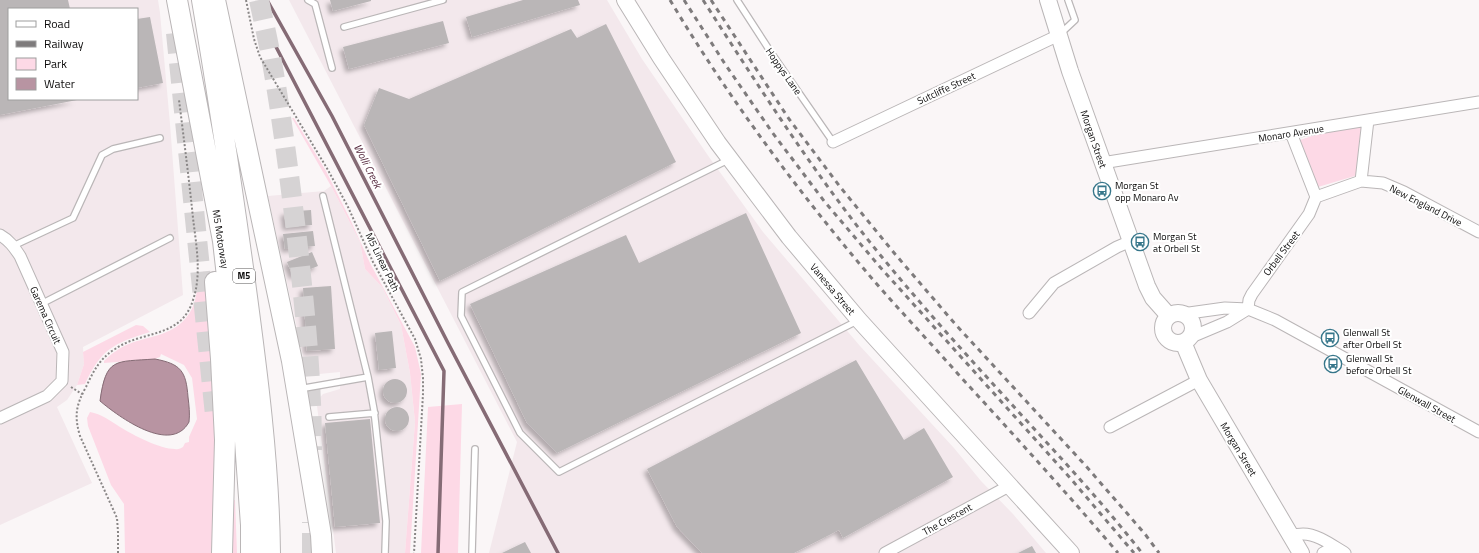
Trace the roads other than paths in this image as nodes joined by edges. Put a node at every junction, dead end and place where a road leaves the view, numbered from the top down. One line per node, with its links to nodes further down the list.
1 (177, 0): 10 (highway, M5 Motorway / M5)
2 (202, 0): 49 (highway, M5 Motorway / M5)
3 (215, 0): 37 (highway)
4 (308, 0): 13 (lane)
5 (443, 0): 11 (lane)
6 (625, 0): 19 (main road, Vanessa Street)
7 (737, 0): 18 (lane, Hoppys Lane)
8 (1048, 0): 12 (main road, Morgan Street)
9 (1068, 0): 12 (lane)
10 (182, 25): 47 (highway); 48 (highway, M5 Motorway / M5)
11 (344, 26)
12 (1059, 34): 18 (street, Sutcliffe Street); 20 (main road, Morgan Street)
13 (332, 68)
14 (1479, 102): 15 (street, Monaro Avenue)
15 (1368, 120): 16 (street, Monaro Avenue); 21 (street)
16 (1291, 133): 20 (street, Monaro Avenue); 23 (street)
17 (160, 138): 28 (lane)
18 (833, 142)
19 (730, 159): 33 (main road, Vanessa Street); 33 (lane)
20 (1102, 163): 27 (main road, Morgan Street)
21 (1361, 181): 23 (street); 24 (street, New England Drive)
22 (323, 196): 35 (lane)
23 (1316, 197): 30 (street, Orbell Street)
24 (1479, 232)
25 (0, 235): 28 (street, Garema Circuit)
26 (170, 238): 29 (lane)
27 (1131, 241): 31 (street); 32 (main road, Morgan Street)
28 (13, 246): 29 (street, Garema Circuit)
29 (41, 304): 40 (street, Garema Circuit)
30 (1248, 309): 32 (street); 34 (street); 42 (street, Glenwall Street)
31 (1029, 313)
32 (1176, 315): 34 (main road); 34 (main road)
33 (859, 320): 44 (main road, Vanessa Street)
34 (1186, 340): 36 (main road, Morgan Street)
35 (368, 377): 37 (lane); 38 (lane)
36 (1199, 380): 41 (street); 45 (main road, Morgan Street)
37 (297, 390): 50 (highway)
38 (375, 413): 39 (lane); 51 (lane)
39 (328, 417)
40 (0, 418)
41 (1110, 427)
42 (1479, 432)
43 (475, 448): 52 (lane)
44 (1009, 486): 53 (street, The Crescent); 54 (main road, Vanessa Street)
45 (1290, 536): 46 (street); 55 (main road, Morgan Street)
46 (1335, 547): 56 (street); 57 (street)
47 (222, 553)
48 (251, 553)
49 (270, 553)
50 (322, 553)
51 (385, 553)
52 (472, 553)
53 (885, 553)
54 (1071, 553)
55 (1301, 553)
56 (1323, 553)
57 (1346, 553)

